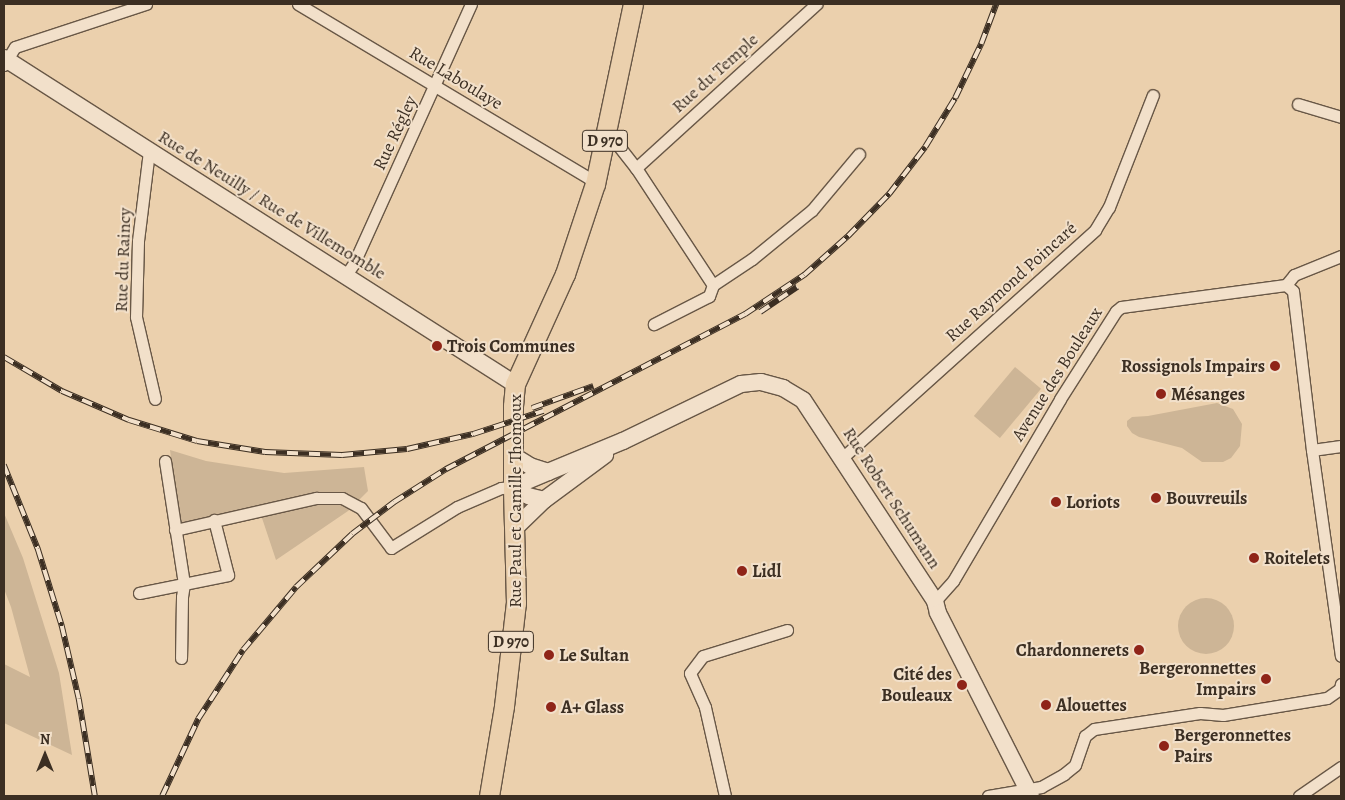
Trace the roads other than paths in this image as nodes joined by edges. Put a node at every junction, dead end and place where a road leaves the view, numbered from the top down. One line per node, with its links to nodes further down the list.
1 (146, 4): 6 (street)
2 (298, 4): 7 (street, Rue Laboulaye)
3 (471, 4): 7 (street, Rue Régley)
4 (633, 4): 11 (main road, D 970)
5 (816, 4): 14 (street, Rue du Temple)
6 (5, 58): 12 (street, Rue de Neuilly / Rue de Villemomble)
7 (436, 86): 15 (street, Rue Laboulaye); 17 (street, Rue Régley)
8 (1153, 95): 27 (street, Rue Raymond Poincaré)
9 (1298, 104): 10 (street)
10 (1341, 117)
11 (606, 135): 14 (street); 15 (main road, D 970)
12 (149, 151): 17 (street, Rue de Neuilly / Rue de Villemomble); 22 (street, Rue du Raincy)
13 (859, 154): 19 (street)
14 (636, 168): 19 (street)
15 (595, 184): 21 (main road, D 970)
16 (1341, 256): 18 (street, Avenue des Bouleaux)
17 (346, 275): 21 (street, Rue de Neuilly / Rue de Villemomble)
18 (1286, 285): 25 (street); 37 (street, Avenue des Bouleaux)
19 (713, 286): 20 (street)
20 (654, 324)
21 (516, 384): 26 (main road, Rue Paul et Camille Thomoux / D 970)
22 (156, 399)
23 (624, 441): 27 (street, Rue Robert Schumann); 29 (street, Rue Robert Schumann); 31 (street, Rue Robert Schumann)
24 (1341, 446): 25 (street)
25 (1312, 450): 39 (street)
26 (514, 456): 29 (street); 30 (main road, Rue Paul et Camille Thomoux / D 970)
27 (842, 458): 37 (street, Rue Robert Schumann)
28 (165, 461): 34 (street)
29 (548, 472): 30 (street, Rue Robert Schumann)
30 (513, 487): 31 (street); 32 (street); 33 (main road, Rue Paul et Camille Thomoux / D 970)
31 (544, 500): 33 (street, Rue Robert Schumann)
32 (214, 520): 34 (street); 35 (street)
33 (514, 529): 44 (main road, Rue Paul et Camille Thomoux / D 970)
34 (175, 530): 35 (street)
35 (184, 584): 36 (street); 40 (street)
36 (139, 593)
37 (935, 601): 43 (street, Rue Robert Schumann)
38 (787, 630): 45 (street)
39 (1341, 656)
40 (181, 658)
41 (1341, 687): 43 (street)
42 (1341, 767): 47 (street)
43 (1029, 793): 46 (street)
44 (489, 796)
45 (725, 796)
46 (988, 796)
47 (1299, 796)

